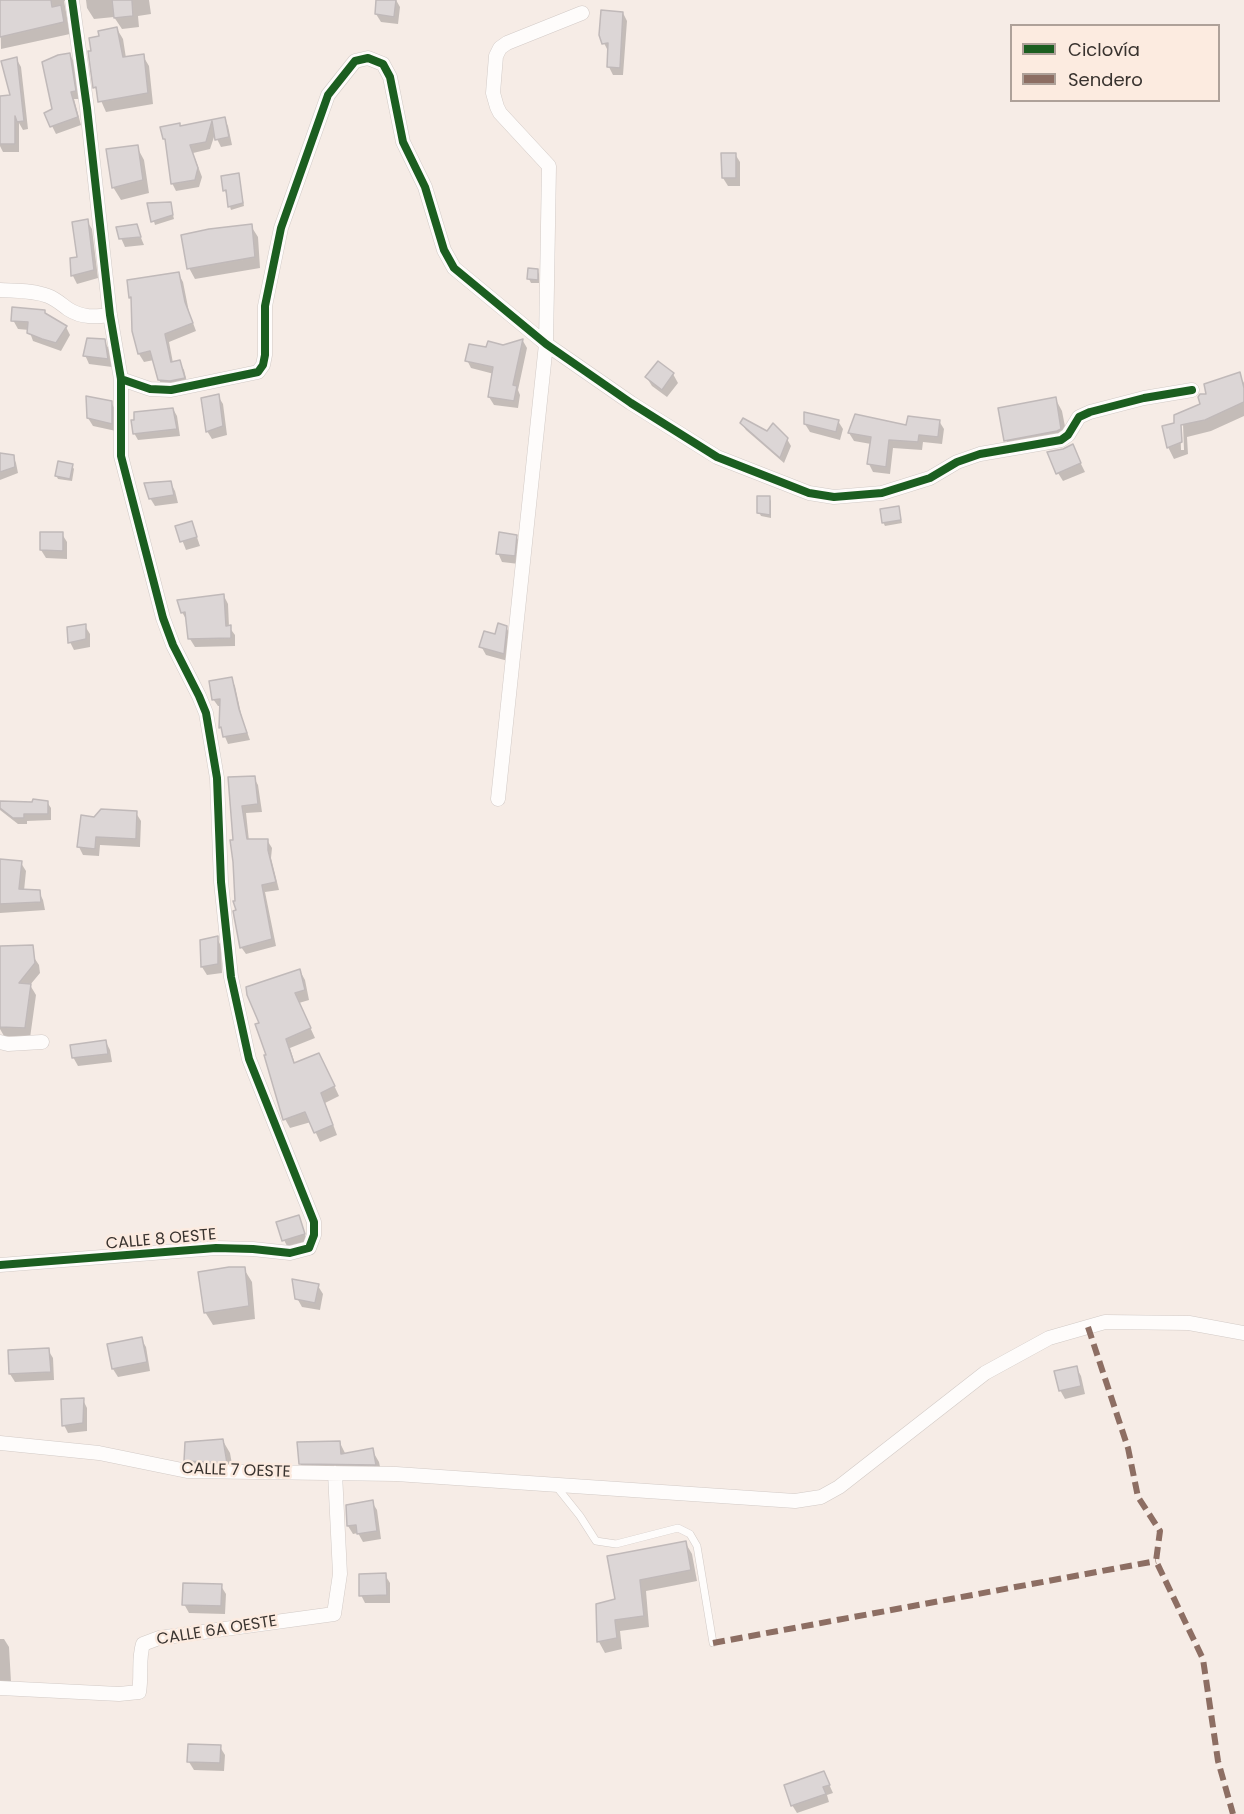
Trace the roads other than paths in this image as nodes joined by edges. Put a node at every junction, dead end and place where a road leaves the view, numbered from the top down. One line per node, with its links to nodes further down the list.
1 (72, 0): 4 (street)
2 (582, 13): 5 (street)
3 (0, 290): 4 (street)
4 (110, 315): 6 (street)
5 (546, 344): 6 (street); 7 (street); 8 (street)
6 (121, 379): 11 (street, CALLE 8 OESTE)
7 (1192, 390)
8 (498, 799)
9 (0, 1042): 10 (street)
10 (42, 1042)
11 (0, 1265)
12 (1244, 1333): 15 (street, CALLE 7 OESTE)
13 (0, 1443): 14 (street, CALLE 7 OESTE)
14 (335, 1473): 15 (street, CALLE 7 OESTE); 17 (street, CALLE 6A OESTE)
15 (556, 1486): 16 (lane)
16 (713, 1643)
17 (0, 1688)

